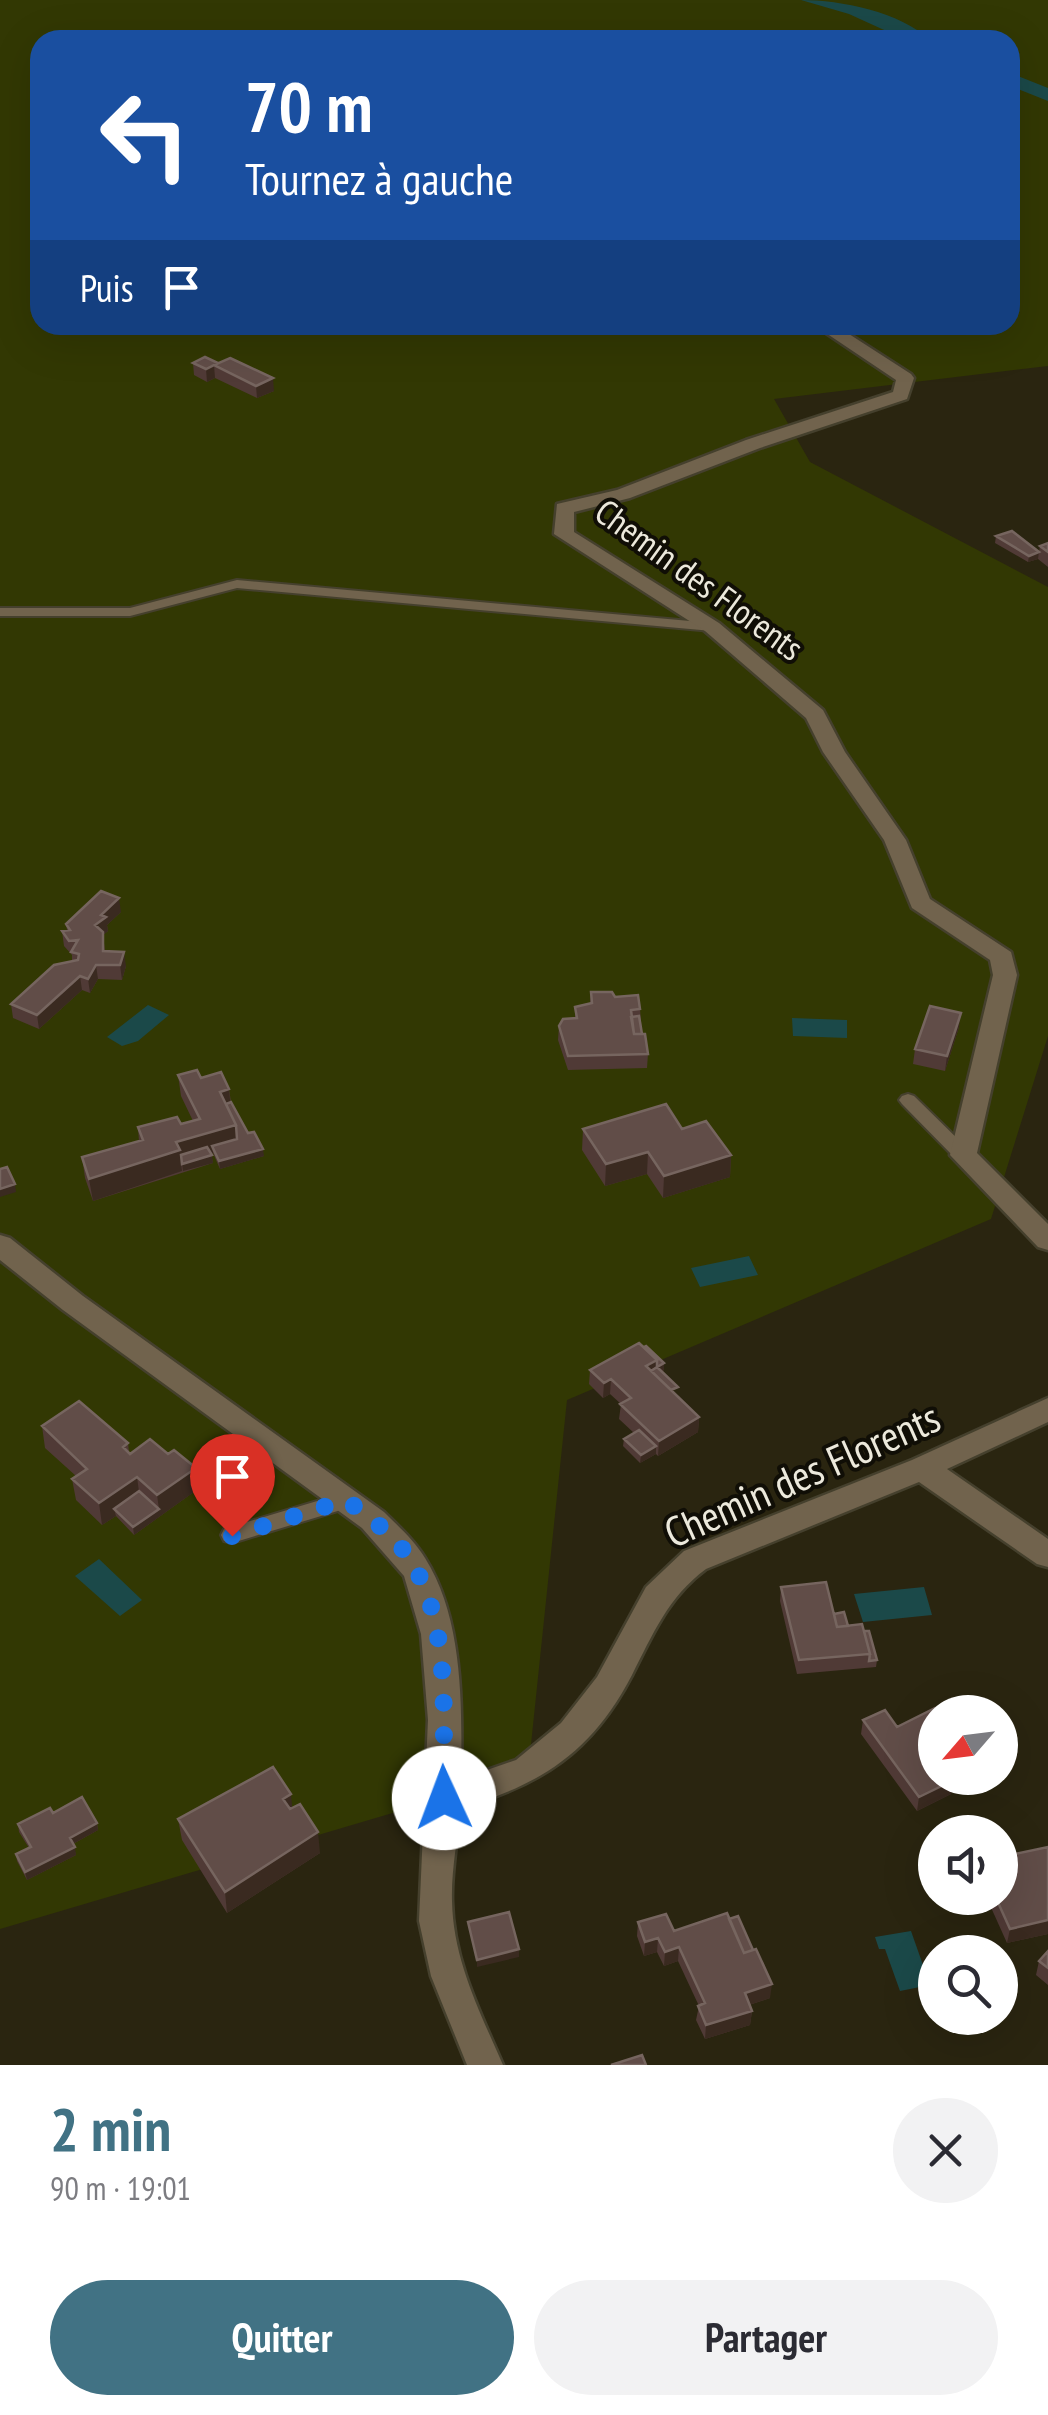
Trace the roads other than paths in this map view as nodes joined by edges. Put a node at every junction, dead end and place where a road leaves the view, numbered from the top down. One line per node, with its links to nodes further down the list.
1 (838, 335): 3 (street, Chemin des Florents)
2 (0, 612): 3 (lane)
3 (712, 627): 5 (street, Chemin des Florents)
4 (908, 1100): 5 (lane)
5 (963, 1155): 6 (street)
6 (1048, 1240)
7 (0, 1244): 10 (street)
8 (1048, 1408): 9 (street, Chemin des Florents)
9 (922, 1468): 12 (street); 13 (street, Chemin des Florents)
10 (346, 1500): 11 (lane); 13 (street)
11 (232, 1536)
12 (1048, 1555)
13 (444, 1798): 14 (street)
14 (484, 2065)

